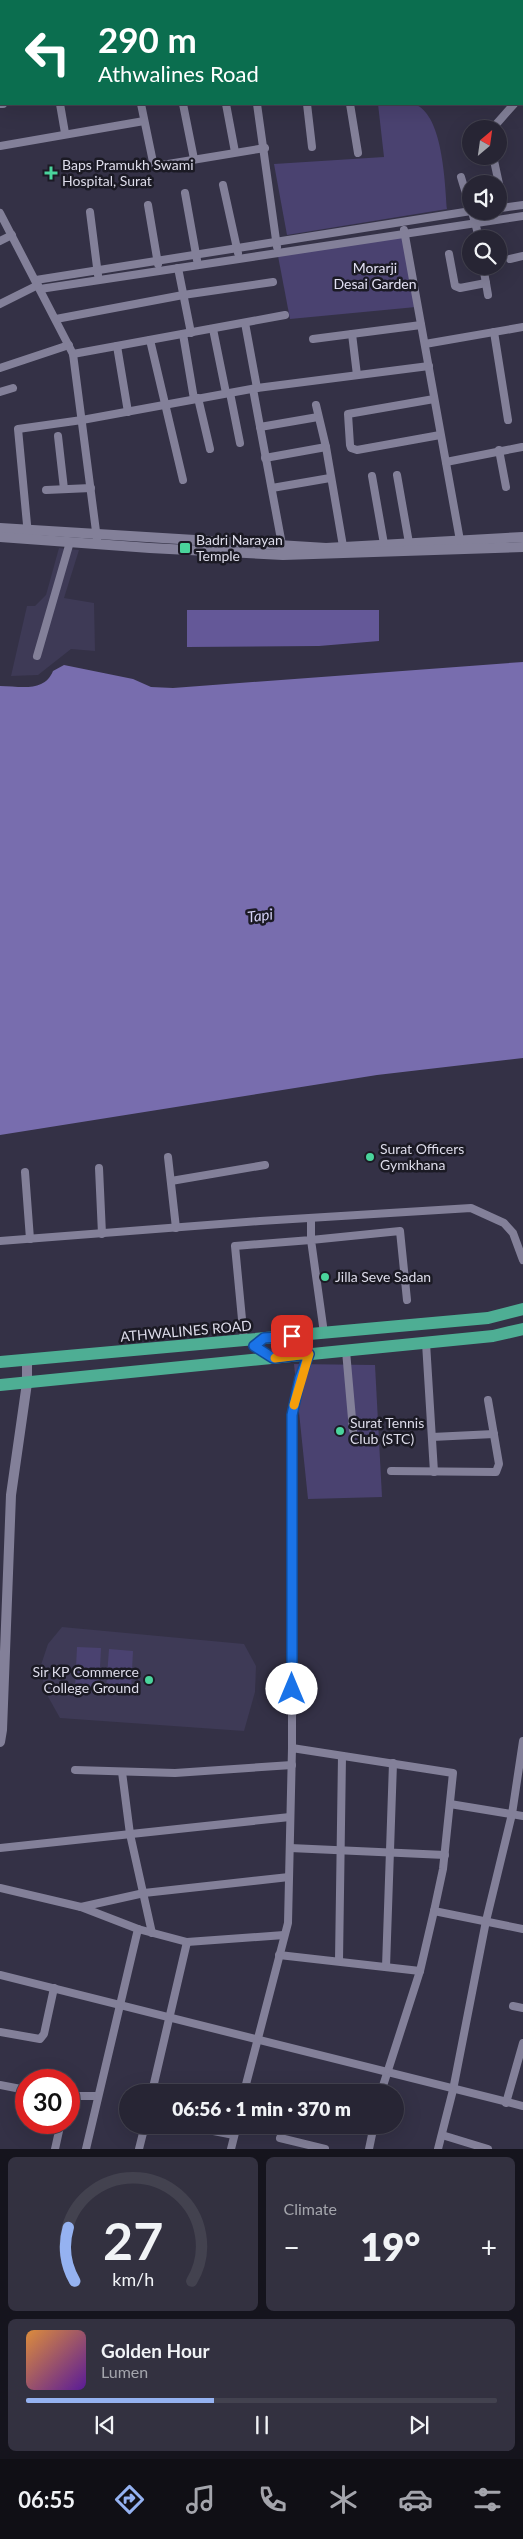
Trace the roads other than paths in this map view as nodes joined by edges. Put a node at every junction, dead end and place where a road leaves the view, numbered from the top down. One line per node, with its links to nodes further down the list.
1 (60, 105): 11 (street)
2 (141, 105): 10 (street)
3 (183, 105): 17 (street)
4 (226, 105): 15 (street)
5 (257, 105): 14 (street)
6 (307, 105): 13 (street)
7 (350, 105): 16 (street)
8 (513, 105): 9 (street)
9 (500, 120)
10 (144, 121): 11 (street); 17 (street)
11 (65, 133): 12 (street)
12 (0, 146)
13 (312, 147)
14 (265, 148): 15 (street); 36 (street)
15 (235, 152): 17 (street)
16 (358, 153)
17 (194, 159)
18 (461, 178): 19 (street)
19 (462, 181)
20 (223, 185): 37 (street)
21 (184, 193): 40 (street)
22 (148, 205): 44 (street)
23 (523, 205): 24 (street)
24 (507, 207)
25 (90, 212): 47 (street)
26 (0, 213): 33 (street)
27 (462, 213): 30 (street)
28 (523, 216): 31 (street)
29 (475, 220): 31 (street)
30 (403, 223): 34 (street); 36 (street)
31 (476, 223): 32 (street); 34 (street)
32 (477, 230)
33 (12, 235): 35 (street); 53 (street)
34 (405, 235): 38 (street); 60 (street)
35 (0, 241)
36 (277, 242): 37 (street); 38 (street)
37 (238, 250): 40 (street); 43 (street)
38 (278, 254): 43 (street)
39 (449, 254): 52 (street)
40 (196, 256): 44 (street); 45 (street)
41 (523, 256): 42 (street)
42 (510, 258)
43 (240, 259): 45 (street)
44 (157, 261): 47 (street); 48 (street)
45 (198, 265): 46 (street)
46 (178, 268): 48 (street); 54 (street)
47 (97, 270): 50 (street); 53 (street)
48 (159, 271): 50 (street)
49 (485, 275): 52 (street)
50 (98, 280): 53 (street)
51 (273, 282): 54 (street)
52 (486, 283): 55 (street)
53 (38, 285): 56 (street); 58 (street)
54 (183, 295): 58 (street); 64 (street)
55 (488, 295)
56 (0, 304)
57 (285, 315): 59 (street)
58 (56, 319): 69 (street)
59 (245, 323): 62 (street); 76 (street)
60 (422, 325): 65 (street); 68 (street)
61 (523, 327): 63 (street)
62 (213, 328): 64 (street); 78 (street)
63 (494, 332): 68 (street); 86 (street)
64 (187, 333): 67 (street); 79 (street)
65 (352, 334): 66 (street); 74 (street)
66 (314, 339)
67 (150, 340): 70 (street); 82 (street)
68 (425, 344): 72 (street)
69 (69, 346): 71 (street); 73 (street)
70 (118, 346): 71 (street); 83 (street)
71 (73, 354): 85 (street)
72 (429, 366): 74 (street); 80 (street)
73 (0, 368)
74 (357, 375): 76 (street)
75 (13, 388): 77 (street)
76 (255, 389): 78 (street); 87 (street)
77 (0, 392)
78 (228, 393): 79 (street); 90 (street)
79 (196, 398): 82 (street); 93 (street)
80 (434, 399): 88 (street); 88 (street)
81 (316, 404): 84 (street)
82 (167, 405): 83 (street); 100 (street)
83 (128, 412): 85 (street)
84 (318, 417): 87 (street); 91 (street)
85 (82, 420): 102 (street); 107 (street)
86 (508, 420)
87 (260, 427): 95 (street)
88 (440, 435): 96 (street)
89 (58, 436): 105 (street)
90 (240, 443)
91 (326, 447): 95 (street); 99 (street)
92 (522, 447): 94 (street)
93 (210, 448)
94 (499, 450): 96 (street); 101 (street)
95 (265, 458): 103 (street)
96 (446, 462): 115 (street)
97 (397, 475): 113 (street)
98 (372, 476): 114 (street)
99 (330, 478): 103 (street); 119 (street)
100 (183, 480)
101 (506, 487)
102 (91, 488): 105 (street); 111 (street)
103 (272, 488): 118 (street)
104 (46, 490): 105 (street)
105 (64, 490)
106 (0, 528): 107 (street)
107 (28, 535): 109 (street); 111 (street); 112 (street)
108 (523, 536): 110 (street)
109 (0, 537)
110 (490, 538): 115 (street); 117 (street)
111 (97, 539): 112 (street); 118 (street)
112 (70, 542): 120 (street)
113 (409, 543): 114 (street); 115 (street)
114 (384, 544): 119 (street)
115 (461, 545): 117 (street); 119 (street)
116 (523, 548): 117 (street)
117 (492, 549)
118 (283, 550): 119 (street)
119 (344, 551)
120 (37, 656)
121 (168, 1157): 125 (street)
122 (265, 1165): 125 (street)
123 (99, 1168): 128 (street)
124 (25, 1172): 129 (street)
125 (171, 1181): 127 (street)
126 (311, 1218): 127 (street); 130 (street); 132 (street)
127 (176, 1228): 128 (street)
128 (102, 1234): 129 (street)
129 (30, 1239): 131 (street)
130 (311, 1240): 133 (street); 136 (street); 139 (street)
131 (0, 1241)
132 (523, 1260)
133 (407, 1300)
134 (523, 1309): 136 (main road, ATHWALINES ROAD)
135 (523, 1329): 140 (main road)
136 (324, 1333): 137 (main road, ATHWALINES ROAD)
137 (307, 1335): 138 (main road, ATHWALINES ROAD); 142 (street)
138 (264, 1338): 139 (main road, ATHWALINES ROAD); 144 (street)
139 (244, 1340): 143 (main road, ATHWALINES ROAD)
140 (426, 1343): 141 (main road); 153 (street)
141 (346, 1351): 142 (main road); 151 (street)
142 (309, 1354): 144 (main road); 159 (street)
143 (44, 1358): 145 (main road, ATHWALINES ROAD); 147 (main road)
144 (273, 1358): 147 (main road)
145 (27, 1359): 146 (main road, ATHWALINES ROAD); 148 (street)
146 (0, 1362)
147 (42, 1381): 148 (main road)
148 (27, 1383): 149 (main road); 156 (street)
149 (0, 1385)
150 (488, 1400): 152 (street)
151 (353, 1430)
152 (494, 1434): 153 (street); 155 (street)
153 (432, 1438): 155 (street)
154 (391, 1471): 155 (street)
155 (434, 1472)
156 (1, 1730): 158 (street)
157 (523, 1741): 166 (street)
158 (0, 1742)
159 (292, 1748): 160 (street); 162 (street)
160 (342, 1756): 161 (street); 172 (street)
161 (393, 1763): 165 (street); 173 (street)
162 (292, 1765): 164 (street); 168 (street)
163 (75, 1770): 164 (street)
164 (122, 1772): 169 (street)
165 (450, 1804): 166 (street); 174 (street)
166 (512, 1814): 167 (street); 180 (street)
167 (523, 1816)
168 (290, 1817): 169 (street); 171 (street)
169 (130, 1834): 170 (street); 177 (street)
170 (0, 1848)
171 (290, 1848): 172 (street); 175 (street)
172 (341, 1850): 173 (street); 187 (street)
173 (390, 1853): 174 (street); 188 (street)
174 (445, 1855): 179 (street)
175 (289, 1876): 177 (street); 184 (street)
176 (0, 1888): 178 (street)
177 (144, 1893): 178 (street); 183 (street)
178 (81, 1907): 181 (street)
179 (434, 1911): 180 (street); 189 (street)
180 (486, 1921): 182 (street); 205 (street)
181 (138, 1929): 183 (street); 192 (street)
182 (523, 1929)
183 (152, 1933): 185 (street)
184 (284, 1935): 185 (street); 186 (street)
185 (188, 1942): 195 (street)
186 (279, 1955): 187 (street); 197 (street)
187 (339, 1962): 188 (street)
188 (386, 1967): 189 (street)
189 (420, 1971): 199 (street)
190 (0, 1975): 191 (street)
191 (54, 1988): 192 (street); 196 (street)
192 (119, 2005): 195 (street); 207 (street)
193 (513, 2006): 194 (street)
194 (523, 2008)
195 (169, 2018): 197 (street); 201 (street)
196 (0, 2032)
197 (256, 2040): 199 (street); 202 (street)
198 (523, 2043): 208 (street)
199 (385, 2073): 203 (street); 205 (street)
200 (0, 2084): 204 (street)
201 (154, 2084)
202 (246, 2084)
203 (383, 2084)
204 (15, 2087)
205 (453, 2090): 208 (street); 215 (street)
206 (80, 2096): 207 (street)
207 (98, 2096): 218 (street)
208 (506, 2103): 209 (street)
209 (523, 2106)
210 (58, 2134): 217 (street)
211 (143, 2134): 219 (street)
212 (229, 2134): 214 (street)
213 (372, 2134): 222 (street)
214 (234, 2135): 220 (street)
215 (442, 2135): 223 (street); 224 (street)
216 (280, 2138): 221 (street)
217 (55, 2149)
218 (86, 2149)
219 (139, 2149)
220 (231, 2149)
221 (325, 2149)
222 (368, 2149)
223 (438, 2149)
224 (488, 2149)

